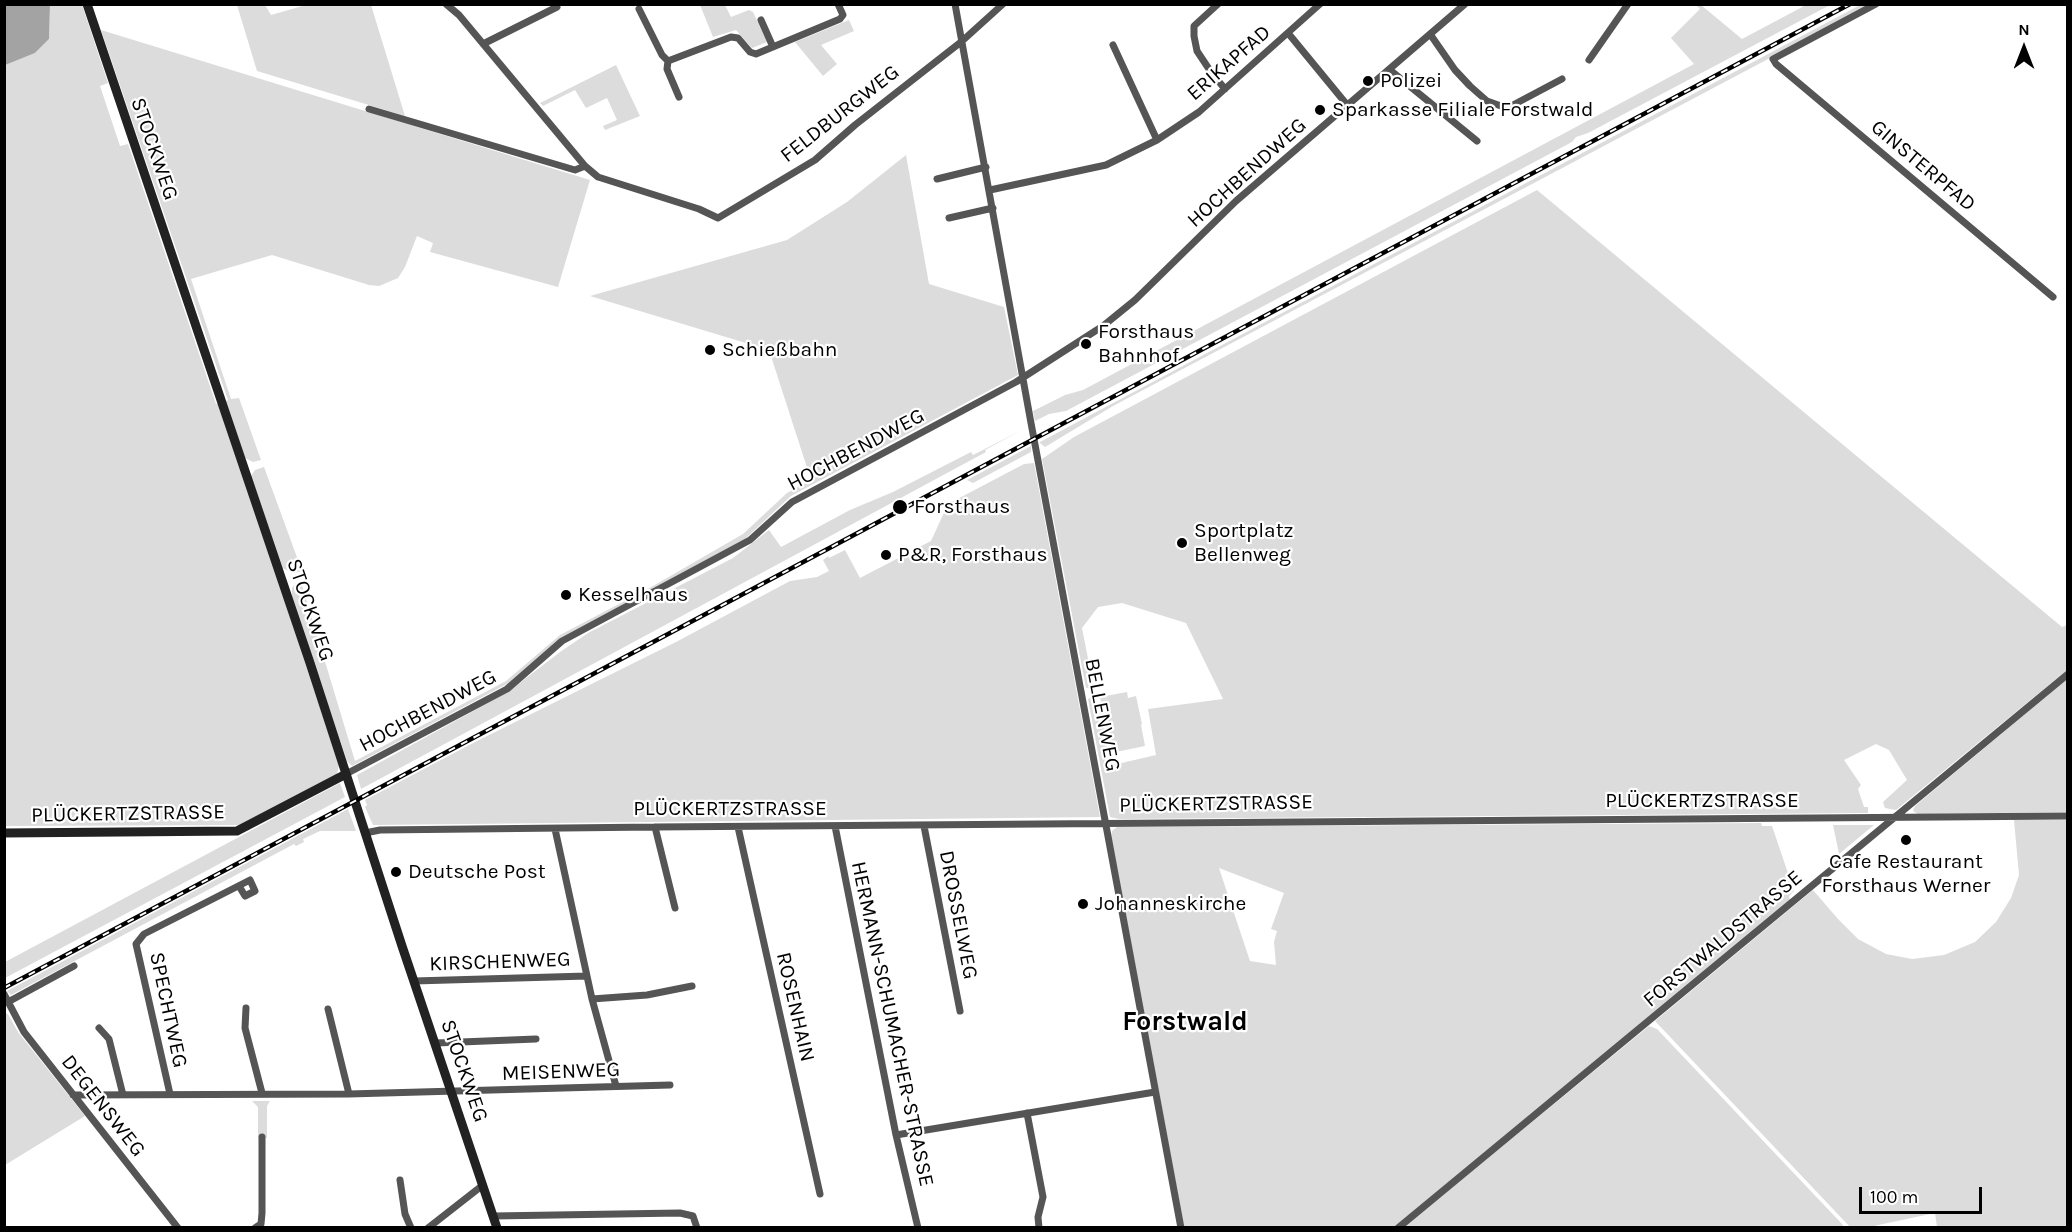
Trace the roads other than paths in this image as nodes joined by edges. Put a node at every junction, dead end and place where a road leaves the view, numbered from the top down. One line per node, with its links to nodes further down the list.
1 (87, 4): 39 (street, STOCKWEG)
2 (446, 4): 17 (street, FELDBURGWEG)
3 (838, 4): 19 (street)
4 (955, 4): 16 (street, BELLENWEG)
5 (1003, 4): 16 (street, FELDBURGWEG)
6 (1218, 4): 24 (street)
7 (1320, 4): 14 (street, ERIKAPFAD)
8 (1465, 4): 15 (street, HOCHBENDWEG)
9 (1628, 4): 20 (street)
10 (1876, 4): 36 (street, GINSTERPFAD)
11 (557, 7): 17 (street)
12 (639, 9): 21 (street)
13 (761, 20): 19 (street)
14 (1287, 33): 24 (street, ERIKAPFAD); 26 (street)
15 (1430, 34): 22 (street, HOCHBENDWEG); 23 (street)
16 (961, 42): 30 (street, FELDBURGWEG); 31 (street, BELLENWEG)
17 (483, 44): 30 (street, FELDBURGWEG)
18 (1113, 45): 28 (street)
19 (773, 47): 21 (street)
20 (1589, 60)
21 (668, 61): 25 (street)
22 (1390, 70): 26 (street, HOCHBENDWEG); 29 (street)
23 (1562, 79)
24 (1225, 89): 28 (street, ERIKAPFAD)
25 (679, 97)
26 (1348, 106): 37 (street, HOCHBENDWEG)
27 (369, 109): 30 (street, FELDBURGWEG)
28 (1157, 140): 33 (street, ERIKAPFAD)
29 (1477, 141)
30 (585, 166)
31 (986, 167): 32 (street); 33 (street, BELLENWEG)
32 (937, 179)
33 (990, 190): 34 (street, BELLENWEG)
34 (993, 208): 35 (street); 37 (street, BELLENWEG)
35 (949, 218)
36 (2053, 297)
37 (1023, 377): 39 (street, HOCHBENDWEG); 42 (street, BELLENWEG)
38 (2067, 674): 40 (street, FORSTWALDSTRASSE)
39 (346, 774): 48 (street, PLÜCKERTZSTRASSE); 49 (street, STOCKWEG)
40 (1896, 816): 41 (street, PLÜCKERTZSTRASSE); 42 (street, PLÜCKERTZSTRASSE); 90 (street, FORSTWALDSTRASSE)
41 (2067, 816)
42 (1106, 824): 44 (street, PLÜCKERTZSTRASSE); 68 (street, BELLENWEG)
43 (835, 826): 44 (street, PLÜCKERTZSTRASSE); 46 (street, PLÜCKERTZSTRASSE); 75 (street, HERMANN-SCHUMACHER-STRASSE)
44 (924, 826): 61 (street, DROSSELWEG)
45 (655, 827): 46 (street, PLÜCKERTZSTRASSE); 47 (street, PLÜCKERTZSTRASSE); 51 (street)
46 (738, 827): 79 (street, ROSENHAIN)
47 (555, 829): 49 (street, PLÜCKERTZSTRASSE); 53 (street)
48 (4, 833)
49 (365, 833): 54 (street, STOCKWEG)
50 (239, 886): 70 (street, SPECHTWEG)
51 (675, 908)
52 (74, 966): 58 (street)
53 (587, 976): 54 (street, KIRSCHENWEG); 57 (street)
54 (414, 981): 64 (street, STOCKWEG)
55 (692, 986): 57 (street)
56 (4, 994): 58 (street, DEGENSWEG)
57 (592, 999): 66 (street)
58 (8, 1002): 72 (street, DEGENSWEG)
59 (246, 1008): 69 (street)
60 (328, 1009): 71 (street)
61 (960, 1011)
62 (99, 1028): 73 (street)
63 (536, 1040): 64 (street)
64 (436, 1043): 67 (street, STOCKWEG)
65 (670, 1085): 66 (street, MEISENWEG)
66 (616, 1086): 67 (street, MEISENWEG)
67 (453, 1092): 71 (street, MEISENWEG); 78 (street, STOCKWEG)
68 (1155, 1092): 74 (street); 89 (street, BELLENWEG)
69 (262, 1093): 70 (street, MEISENWEG); 71 (street, MEISENWEG)
70 (170, 1094): 73 (street, MEISENWEG)
71 (349, 1094)
72 (73, 1095): 73 (street, MEISENWEG); 81 (street, DEGENSWEG)
73 (123, 1095)
74 (1026, 1113): 75 (street); 88 (street)
75 (896, 1135): 87 (street, HERMANN-SCHUMACHER-STRASSE)
76 (262, 1137): 82 (street)
77 (400, 1180): 83 (street)
78 (483, 1185): 80 (street, STOCKWEG); 84 (street)
79 (820, 1194)
80 (493, 1216): 85 (street, STOCKWEG); 86 (street)
81 (178, 1227)
82 (255, 1227)
83 (411, 1227)
84 (428, 1227)
85 (497, 1227)
86 (698, 1227)
87 (918, 1227)
88 (1039, 1227)
89 (1181, 1227)
90 (1398, 1227)

